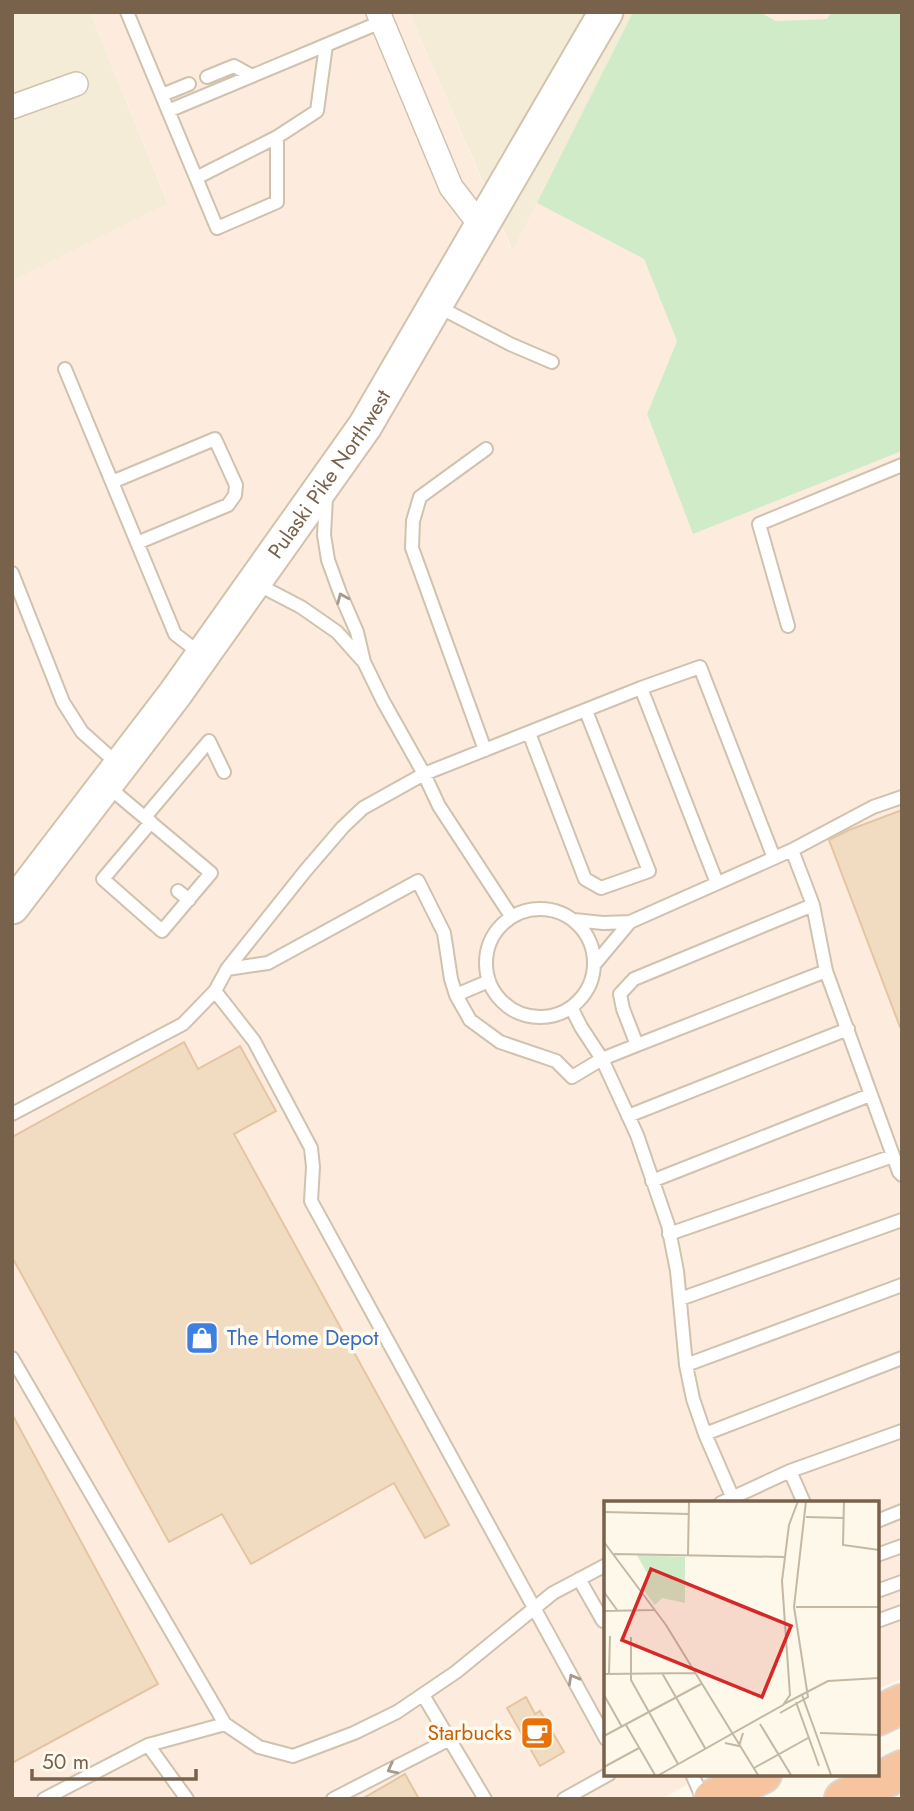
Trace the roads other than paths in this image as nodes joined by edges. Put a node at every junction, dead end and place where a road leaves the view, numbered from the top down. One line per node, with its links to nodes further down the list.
1 (127, 12): 9 (lane)
2 (606, 12): 14 (main road, Pulaski Pike Northwest)
3 (379, 17): 4 (lane); 14 (street)
4 (326, 45): 5 (lane); 12 (lane)
5 (252, 76): 6 (lane); 11 (lane)
6 (207, 77)
7 (76, 84): 10 (street)
8 (189, 84): 9 (lane)
9 (162, 95): 11 (lane)
10 (12, 107)
11 (168, 111): 13 (lane)
12 (277, 137): 13 (lane); 13 (lane)
13 (196, 178)
14 (481, 226): 15 (main road, Pulaski Pike Northwest)
15 (435, 305): 16 (lane); 20 (main road, Pulaski Pike Northwest)
16 (552, 362)
17 (65, 369): 21 (lane)
18 (486, 449): 31 (lane)
19 (900, 469): 25 (lane)
20 (327, 479): 24 (main road, Pulaski Pike Northwest); 27 (lane, one-way to 20)
21 (112, 482): 22 (lane); 22 (lane)
22 (137, 543): 26 (lane)
23 (12, 573): 34 (lane)
24 (254, 583): 26 (main road, Pulaski Pike Northwest); 27 (lane)
25 (788, 626)
26 (202, 655): 34 (main road, Pulaski Pike Northwest)
27 (364, 662): 33 (lane)
28 (641, 688): 29 (lane); 39 (lane); 41 (lane)
29 (586, 711): 30 (lane); 30 (lane)
30 (529, 733): 31 (lane)
31 (485, 750): 33 (lane)
32 (224, 772): 36 (lane)
33 (424, 774): 46 (lane); 50 (lane)
34 (113, 775): 36 (lane); 45 (main road, Pulaski Pike Northwest)
35 (902, 797): 37 (lane)
36 (148, 820): 38 (lane); 43 (lane)
37 (792, 850): 39 (lane); 44 (lane)
38 (128, 851): 40 (lane); 43 (lane)
39 (774, 858): 41 (lane)
40 (140, 861)
41 (717, 883): 48 (lane)
42 (178, 891): 43 (lane)
43 (189, 900)
44 (813, 905): 51 (lane); 57 (lane)
45 (12, 907)
46 (511, 916): 47 (lane); 52 (lane)
47 (575, 920): 48 (lane); 49 (lane)
48 (630, 922): 49 (lane)
49 (594, 965): 55 (lane)
50 (227, 969): 53 (lane); 54 (lane)
51 (825, 971): 56 (lane); 57 (lane)
52 (489, 981): 54 (lane); 55 (lane)
53 (215, 991): 60 (lane); 85 (lane)
54 (456, 995): 58 (lane)
55 (571, 1007): 58 (lane)
56 (848, 1029): 59 (lane); 61 (lane)
57 (636, 1045): 58 (lane)
58 (601, 1059): 61 (lane)
59 (870, 1095): 62 (lane); 64 (lane)
60 (12, 1114)
61 (628, 1116): 64 (lane)
62 (893, 1156): 63 (lane); 66 (lane)
63 (902, 1175)
64 (652, 1181): 66 (lane)
65 (902, 1220): 68 (lane)
66 (669, 1234): 68 (lane)
67 (902, 1285): 71 (lane)
68 (680, 1299): 71 (lane)
69 (12, 1358): 90 (lane)
70 (902, 1359): 73 (lane)
71 (686, 1365): 73 (lane)
72 (902, 1431): 74 (lane)
73 (705, 1434): 75 (lane)
74 (790, 1471): 75 (lane); 76 (lane)
75 (729, 1501)
76 (803, 1501)
77 (902, 1511): 78 (lane)
78 (879, 1520)
79 (902, 1546): 80 (lane)
80 (879, 1554)
81 (604, 1566): 82 (lane)
82 (579, 1579): 85 (lane); 88 (lane)
83 (902, 1582): 84 (lane)
84 (879, 1590)
85 (534, 1608): 89 (lane); 91 (lane, one-way to 85)
86 (902, 1612): 87 (lane)
87 (879, 1620)
88 (604, 1621)
89 (423, 1695): 90 (lane); 92 (lane)
90 (225, 1724): 93 (lane)
91 (604, 1735)
92 (450, 1739): 101 (lane, one-way to 101); 102 (lane)
93 (148, 1745): 99 (lane); 100 (lane)
94 (902, 1770): 107 (highway)
95 (605, 1776): 103 (lane)
96 (693, 1776): 104 (lane)
97 (759, 1776): 105 (highway)
98 (760, 1776): 106 (highway)
99 (44, 1799)
100 (187, 1799)
101 (334, 1799)
102 (485, 1799)
103 (565, 1799)
104 (703, 1799)
105 (713, 1799)
106 (734, 1799)
107 (844, 1799)

